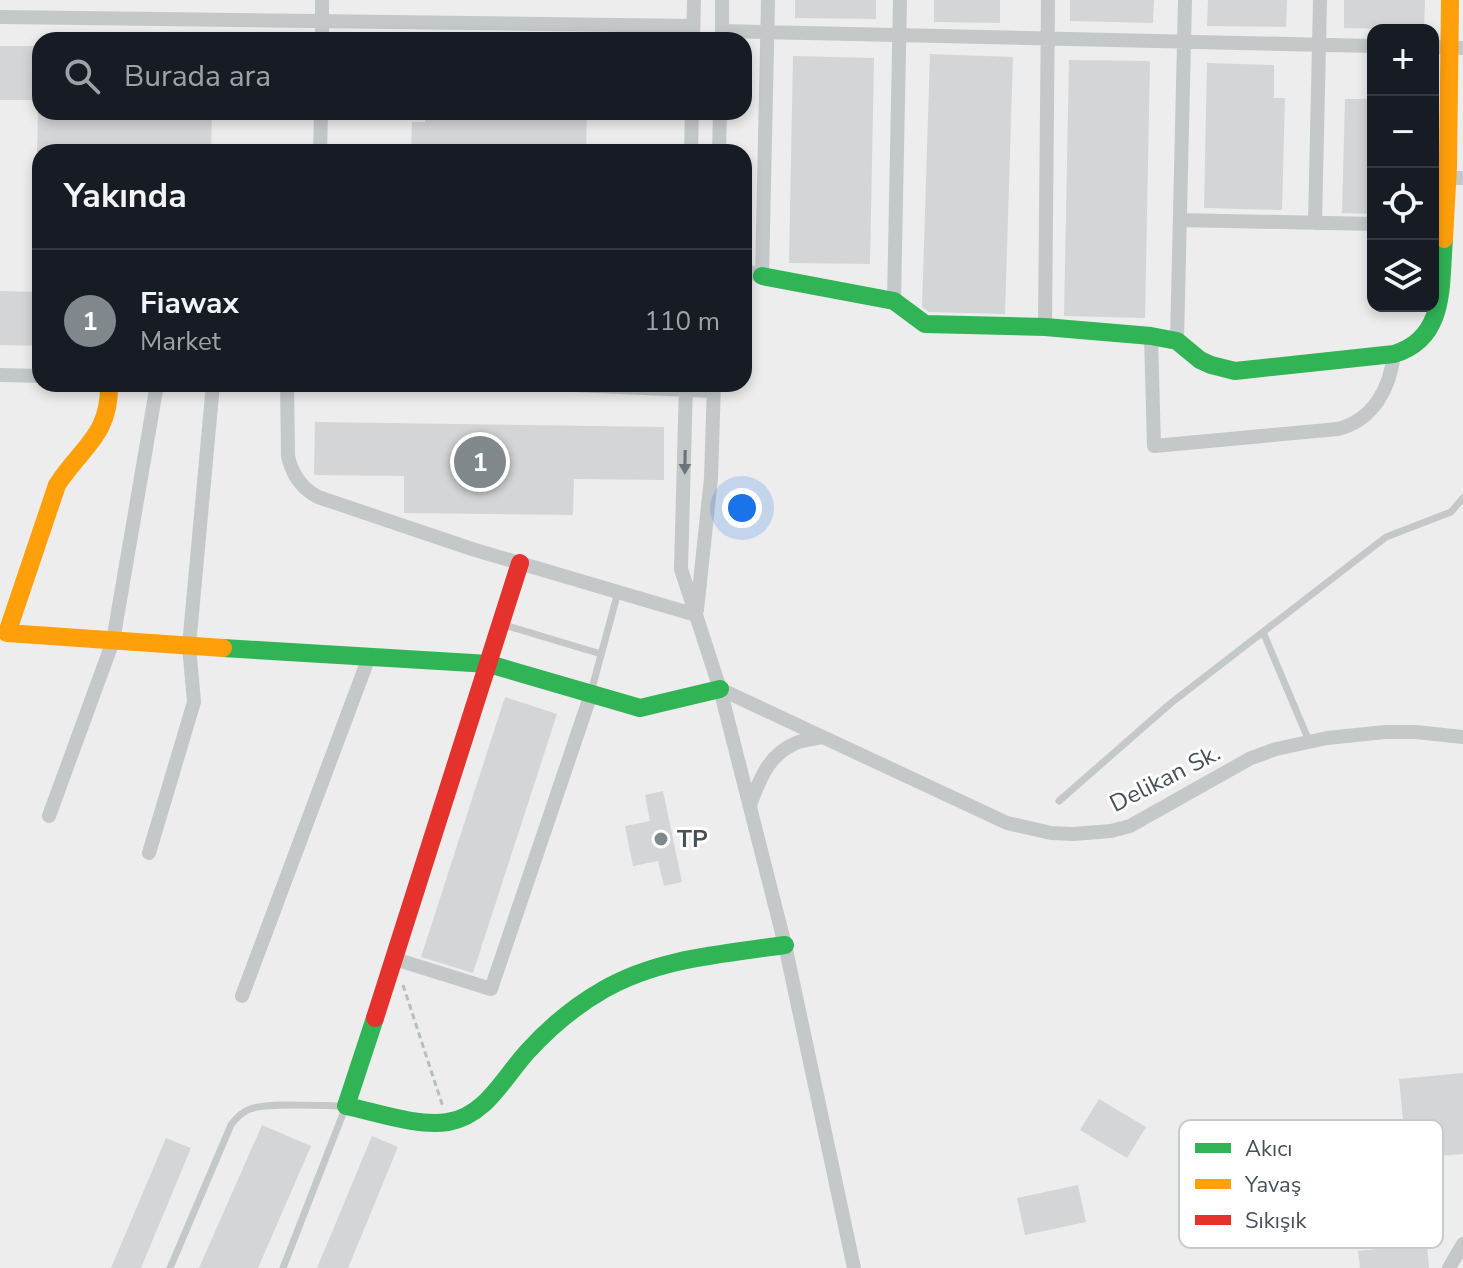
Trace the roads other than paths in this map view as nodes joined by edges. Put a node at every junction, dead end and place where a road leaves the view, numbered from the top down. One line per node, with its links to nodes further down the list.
1 (322, 0): 11 (street)
2 (694, 0): 14 (street)
3 (722, 0): 15 (street)
4 (768, 0): 16 (street)
5 (900, 0): 18 (street)
6 (1048, 0): 19 (street)
7 (1185, 0): 20 (street)
8 (1320, 0): 21 (street)
9 (1450, 0): 23 (street)
10 (0, 17): 11 (street)
11 (322, 21): 12 (street); 13 (street)
12 (322, 32)
13 (662, 32)
14 (693, 32)
15 (722, 32)
16 (767, 32): 17 (street); 18 (street); 36 (street)
17 (752, 33)
18 (899, 35): 19 (street); 37 (street)
19 (1048, 39): 20 (street); 38 (street)
20 (1184, 42): 21 (street); 31 (street)
21 (1319, 45): 22 (street); 32 (street)
22 (1367, 46)
23 (1448, 48): 30 (street)
24 (321, 120): 27 (street)
25 (692, 120): 28 (street)
26 (720, 120): 29 (street)
27 (320, 144)
28 (691, 144)
29 (719, 144)
30 (1455, 178): 34 (street)
31 (1180, 220): 32 (street); 40 (street)
32 (1315, 223): 33 (street)
33 (1367, 224)
34 (1440, 226): 41 (street)
35 (752, 273): 36 (street)
36 (762, 276): 37 (street)
37 (894, 301): 38 (street)
38 (1045, 327): 39 (street)
39 (1151, 336): 40 (street); 41 (street)
40 (1177, 341): 41 (street)
41 (1394, 354)
42 (0, 375): 43 (street)
43 (32, 376)
44 (109, 392): 56 (street)
45 (156, 392): 56 (street)
46 (212, 392): 57 (street)
47 (287, 392): 51 (street)
48 (686, 392): 53 (street, one-way to 53)
49 (714, 392): 53 (street)
50 (1463, 498): 55 (lane)
51 (520, 563): 52 (street); 54 (street)
52 (618, 592): 53 (street); 58 (lane)
53 (696, 615): 61 (street)
54 (501, 624): 58 (lane); 60 (street)
55 (1263, 632): 65 (lane); 66 (lane)
56 (113, 641): 57 (street); 68 (street)
57 (189, 646): 59 (street); 69 (street)
58 (601, 654): 62 (lane)
59 (369, 657): 60 (street); 72 (street)
60 (489, 664): 62 (street); 71 (street)
61 (720, 689): 62 (street); 63 (street, Delikan Sk.); 67 (street)
62 (591, 694): 71 (street)
63 (823, 737): 65 (street, Delikan Sk.); 67 (street)
64 (1463, 737): 65 (street, Delikan Sk.)
65 (1309, 741)
66 (1059, 801)
67 (750, 807): 70 (street)
68 (49, 816)
69 (149, 853)
70 (785, 945): 73 (street); 77 (street)
71 (395, 959): 73 (street)
72 (242, 996)
73 (346, 1106): 75 (lane); 76 (lane)
74 (1463, 1244): 78 (street)
75 (170, 1268)
76 (283, 1268)
77 (854, 1268)
78 (1449, 1268)

